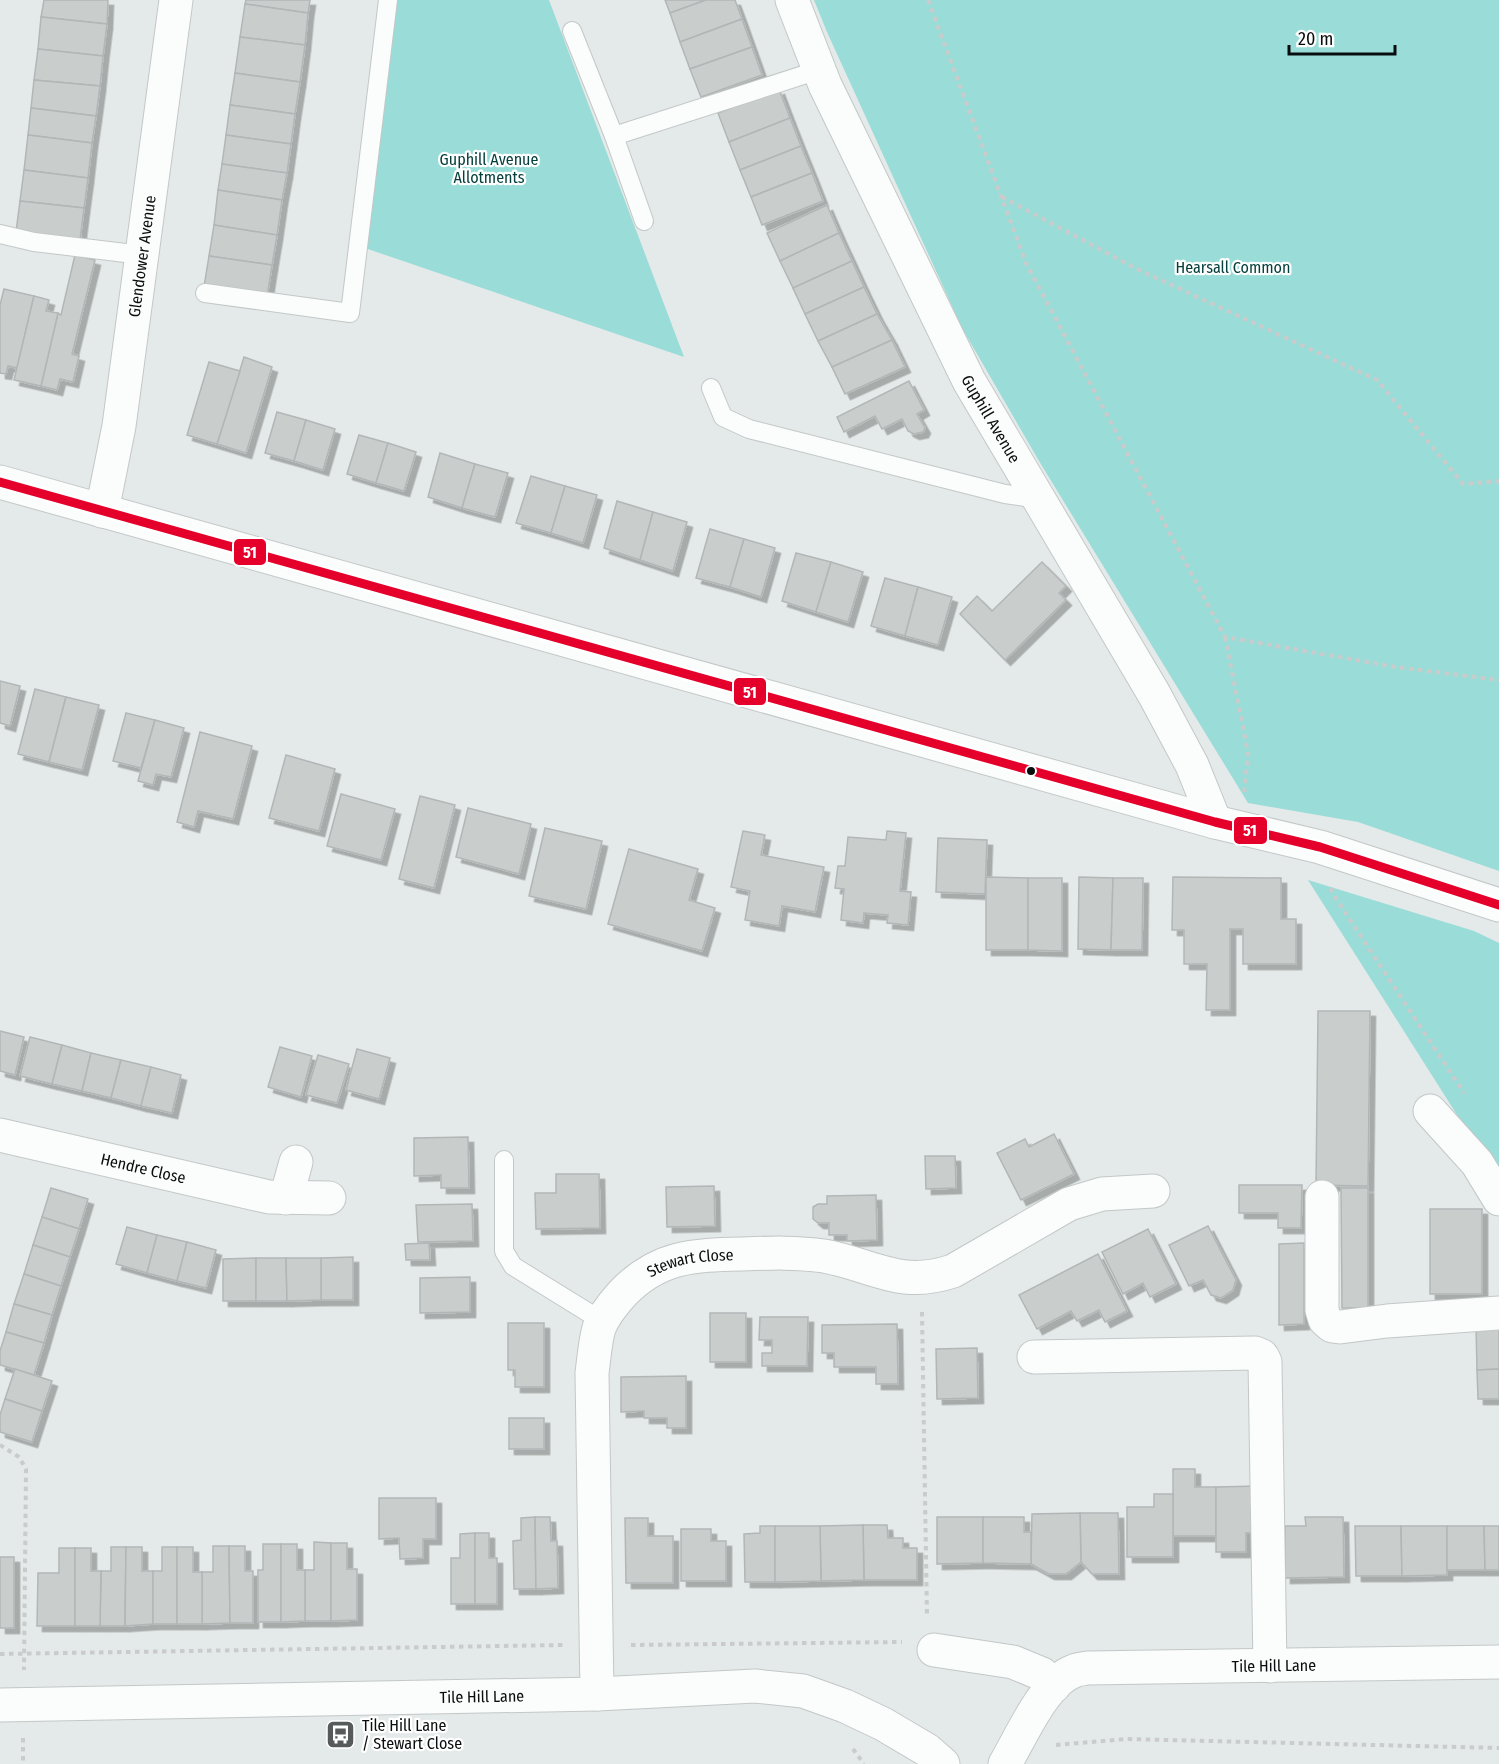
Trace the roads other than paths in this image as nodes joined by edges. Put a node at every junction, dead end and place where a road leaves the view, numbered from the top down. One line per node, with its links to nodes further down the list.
1 (176, 0): 9 (street, Glendower Avenue)
2 (388, 0): 10 (lane)
3 (792, 0): 5 (street, Guphill Avenue)
4 (572, 31): 6 (lane)
5 (819, 70): 6 (lane); 13 (street, Guphill Avenue)
6 (614, 136): 7 (lane)
7 (644, 221)
8 (0, 234): 9 (lane)
9 (142, 255): 14 (street, Glendower Avenue)
10 (205, 293)
11 (711, 388): 13 (lane)
12 (0, 482): 14 (street)
13 (1039, 499): 15 (street, Guphill Avenue)
14 (102, 511): 15 (street)
15 (1228, 825): 16 (street)
16 (1499, 905)
17 (1430, 1111): 25 (street)
18 (0, 1135): 23 (street, Hendre Close)
19 (504, 1160): 27 (lane)
20 (296, 1162): 23 (street)
21 (1153, 1191): 27 (street, Stewart Close)
22 (1322, 1197): 26 (street)
23 (286, 1198): 24 (street, Hendre Close)
24 (329, 1198)
25 (1499, 1199)
26 (1499, 1313)
27 (602, 1321): 33 (street, Stewart Close)
28 (1034, 1357): 31 (street)
29 (932, 1646): 32 (street)
30 (1499, 1662): 31 (street, Tile Hill Lane)
31 (1270, 1666): 32 (street, Tile Hill Lane)
32 (1054, 1686): 35 (street, Tile Hill Lane)
33 (597, 1694): 34 (street, Tile Hill Lane); 36 (street, Tile Hill Lane)
34 (11, 1704)
35 (1010, 1755)
36 (943, 1764)

